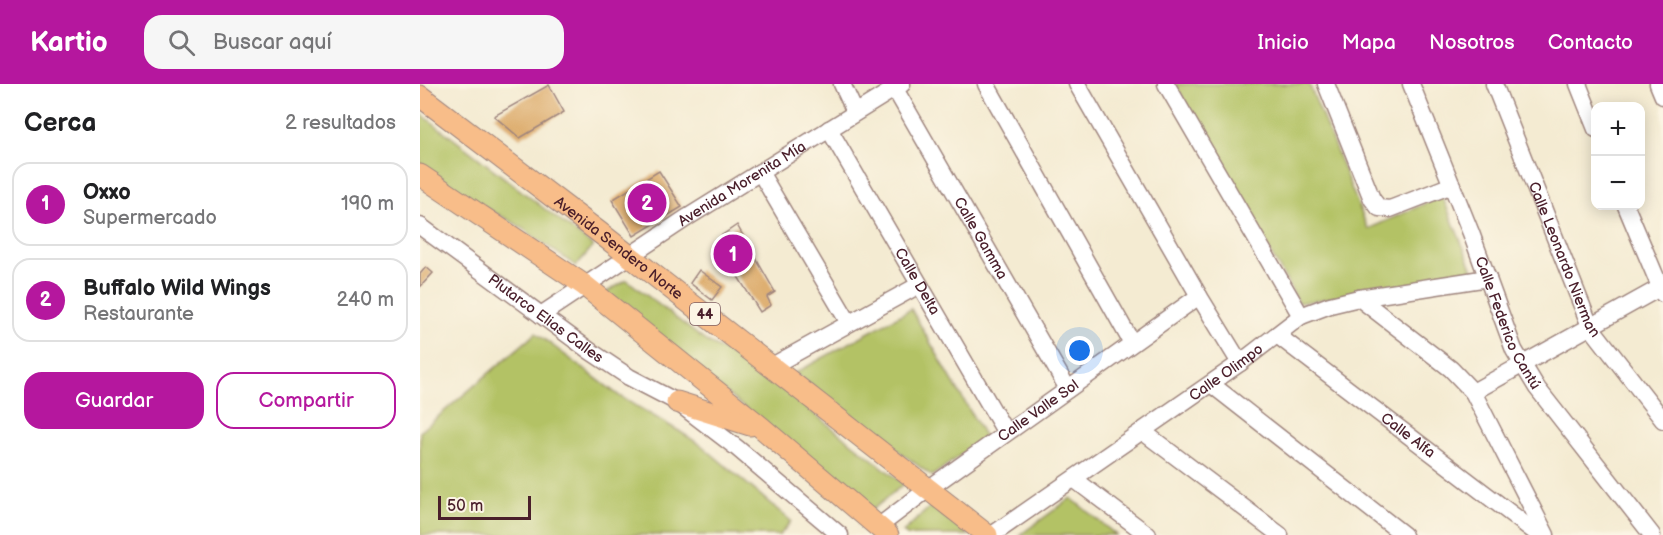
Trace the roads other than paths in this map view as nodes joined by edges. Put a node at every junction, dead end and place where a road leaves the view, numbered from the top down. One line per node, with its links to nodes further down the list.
1 (842, 84): 13 (street)
2 (986, 84): 33 (street)
3 (1077, 84): 26 (street)
4 (1166, 84): 29 (street)
5 (1326, 84): 18 (street)
6 (1411, 84): 18 (street, Calle Federico Cantú)
7 (1494, 84): 31 (street, Calle Leonardo Nierman)
8 (1578, 84): 14 (street)
9 (1658, 84): 12 (street)
10 (899, 86): 13 (street, Avenida Morenita Mía); 38 (street, Calle Gamma)
11 (420, 96): 21 (main road, Avenida Sendero Norte / 44)
12 (1663, 96)
13 (855, 112): 15 (street, Avenida Morenita Mía)
14 (1591, 116)
15 (829, 129): 16 (street, Avenida Morenita Mía); 24 (street, Calle Delta)
16 (760, 172): 21 (street, Avenida Morenita Mía); 30 (street)
17 (420, 175): 23 (main road)
18 (1452, 185): 22 (street, Calle Federico Cantú)
19 (1628, 210): 25 (street)
20 (420, 226): 28 (street, Plutarco Elias Calles)
21 (629, 255): 23 (street, Avenida Morenita Mía); 36 (main road, Avenida Sendero Norte / 44)
22 (1488, 278): 27 (street, Calle Olimpo); 35 (street, Calle Federico Cantú)
23 (584, 285): 28 (street, Avenida Morenita Mía); 42 (main road)
24 (919, 285): 30 (street); 44 (street, Calle Delta)
25 (1662, 289): 31 (street)
26 (1199, 296): 33 (street, Calle Valle Sol); 34 (street)
27 (1359, 298): 29 (street, Calle Olimpo); 39 (street)
28 (541, 315): 40 (street, Plutarco Elias Calles)
29 (1301, 316): 32 (street, Calle Olimpo)
30 (849, 323): 36 (street)
31 (1590, 326): 35 (street); 41 (street, Calle Leonardo Nierman)
32 (1277, 335): 34 (street, Calle Olimpo); 55 (street, Calle Alfa)
33 (1132, 343): 38 (street, Calle Valle Sol)
34 (1240, 363): 37 (street, Calle Olimpo)
35 (1522, 364): 39 (street); 48 (street, Calle Federico Cantú)
36 (772, 366): 46 (main road, Avenida Sendero Norte / 44)
37 (1211, 384): 43 (street, Calle Olimpo); 54 (street)
38 (1068, 389): 44 (street, Calle Valle Sol)
39 (1473, 392): 56 (street)
40 (677, 402): 42 (main road); 49 (street)
41 (1663, 420)
42 (762, 428): 47 (main road)
43 (1142, 431): 45 (street, Calle Olimpo); 53 (street)
44 (1006, 433): 46 (street, Calle Valle Sol)
45 (1074, 479): 51 (street, Calle Olimpo); 52 (street)
46 (928, 489): 47 (street, Calle Valle Sol); 50 (main road, Avenida Sendero Norte / 44)
47 (883, 531)
48 (1651, 531)
49 (840, 535)
50 (987, 535)
51 (992, 535)
52 (1148, 535)
53 (1280, 535)
54 (1404, 535)
55 (1539, 535)
56 (1546, 535)

